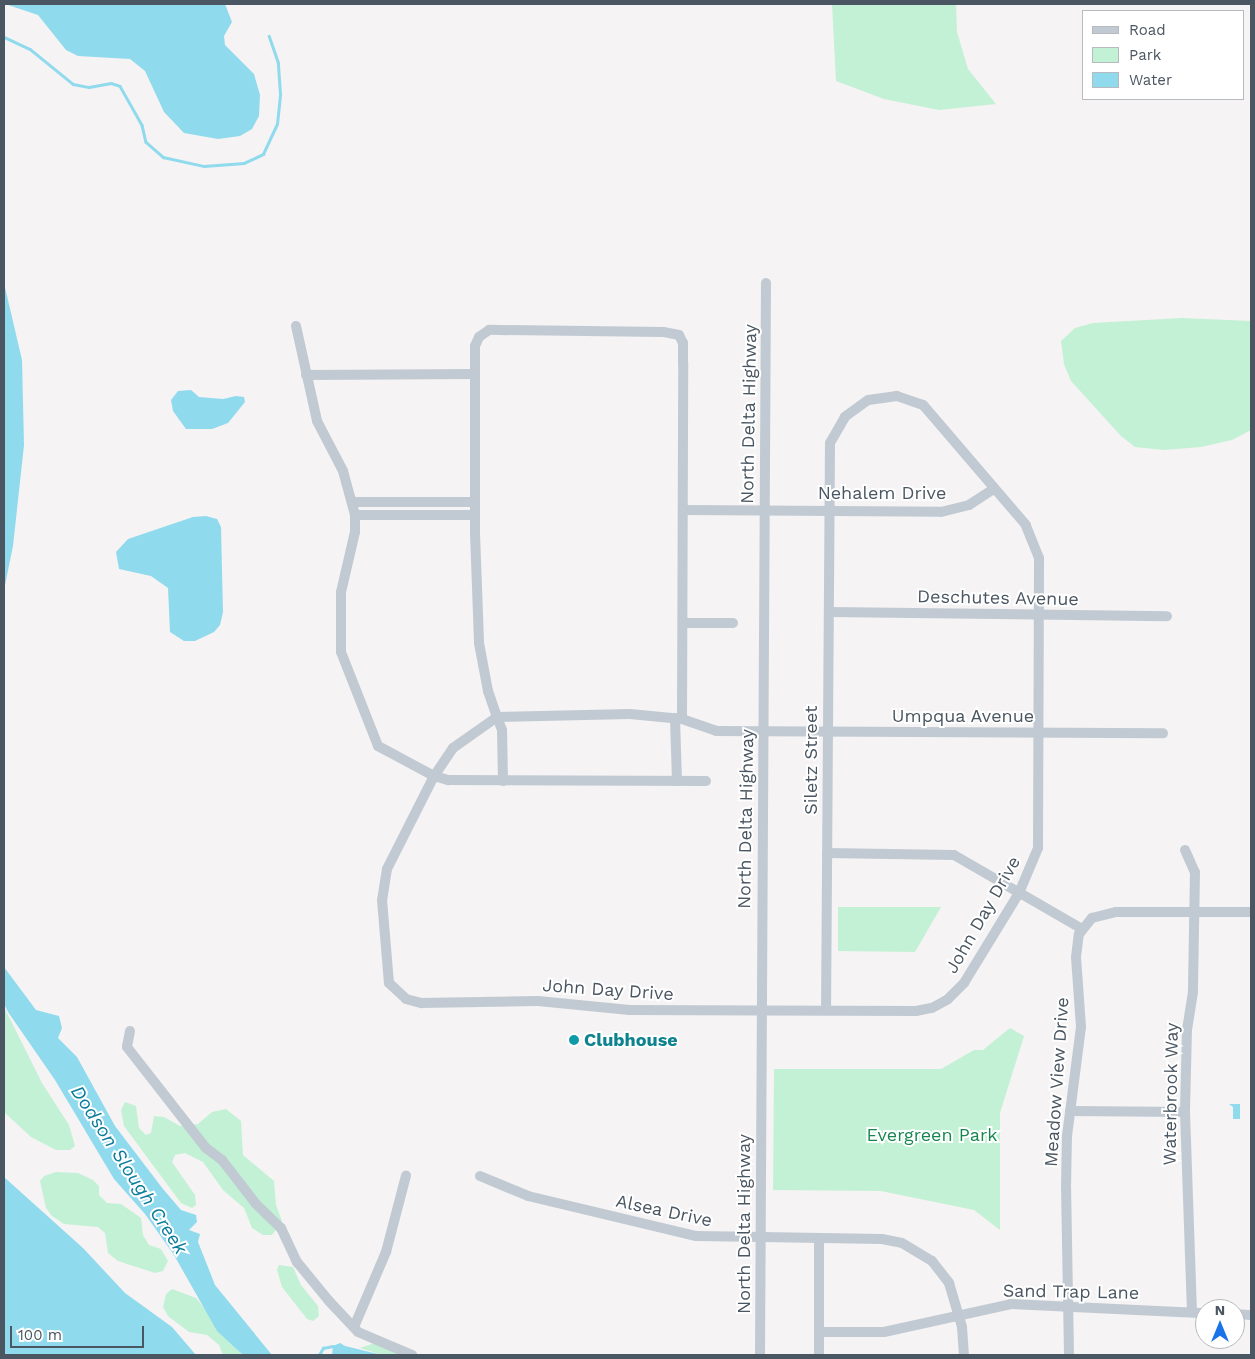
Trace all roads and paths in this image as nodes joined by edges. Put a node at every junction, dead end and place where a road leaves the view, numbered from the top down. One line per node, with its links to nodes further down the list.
1 (766, 283): 8 (street, North Delta Highway)
2 (296, 326): 4 (street)
3 (475, 374): 4 (street); 7 (street); 9 (street)
4 (306, 375): 6 (street)
5 (994, 489): 10 (street, Nehalem Drive); 10 (street, John Day Drive); 14 (street, John Day Drive)
6 (353, 502): 7 (street); 11 (street)
7 (475, 502): 12 (street)
8 (764, 509): 9 (street, Nehalem Drive); 10 (street, Nehalem Drive); 20 (street, North Delta Highway)
9 (683, 510): 16 (street)
10 (828, 510): 13 (street, Siletz Street)
11 (355, 515): 12 (street); 24 (street)
12 (474, 516): 18 (street)
13 (829, 612): 14 (street, Deschutes Avenue); 21 (street, Siletz Street)
14 (1038, 615): 15 (street, Deschutes Avenue); 22 (street, John Day Drive)
15 (1167, 616)
16 (684, 623): 17 (street); 19 (street)
17 (733, 623)
18 (497, 717): 19 (street, Umpqua Avenue); 24 (street, John Day Drive); 25 (street)
19 (679, 718): 20 (street, Umpqua Avenue); 26 (street)
20 (763, 732): 21 (street, Umpqua Avenue); 35 (street, North Delta Highway)
21 (826, 732): 22 (street, Umpqua Avenue); 29 (street, Siletz Street)
22 (1038, 733): 23 (street, Umpqua Avenue); 30 (street, John Day Drive)
23 (1163, 733)
24 (434, 776): 25 (street); 35 (street, John Day Drive)
25 (504, 780): 26 (street)
26 (677, 781): 27 (street)
27 (706, 781)
28 (1185, 850): 31 (street, Waterbrook Way)
29 (827, 853): 30 (street); 34 (street, Siletz Street)
30 (1019, 892): 33 (street); 34 (street, John Day Drive)
31 (1195, 911): 32 (street); 33 (street); 38 (street, Waterbrook Way)
32 (1251, 912)
33 (1082, 929): 37 (street, Meadow View Drive)
34 (826, 1010): 35 (street, John Day Drive)
35 (760, 1011): 41 (street, North Delta Highway)
36 (130, 1031): 46 (street)
37 (1070, 1111): 38 (street); 43 (street, Meadow View Drive)
38 (1185, 1112): 44 (street, Waterbrook Way)
39 (406, 1176): 46 (street)
40 (480, 1176): 41 (street, Alsea Drive)
41 (760, 1238): 42 (street, Alsea Drive); 49 (street, North Delta Highway)
42 (820, 1239): 45 (street, Alsea Drive); 47 (street)
43 (1069, 1307): 44 (street, Sand Trap Lane); 45 (street, Sand Trap Lane); 52 (street, Meadow View Drive)
44 (1192, 1312)
45 (959, 1314): 47 (street, Sand Trap Lane); 51 (street, Alsea Drive)
46 (354, 1327): 48 (street)
47 (819, 1332): 50 (street)
48 (412, 1355)
49 (760, 1355)
50 (819, 1355)
51 (964, 1355)
52 (1069, 1355)

